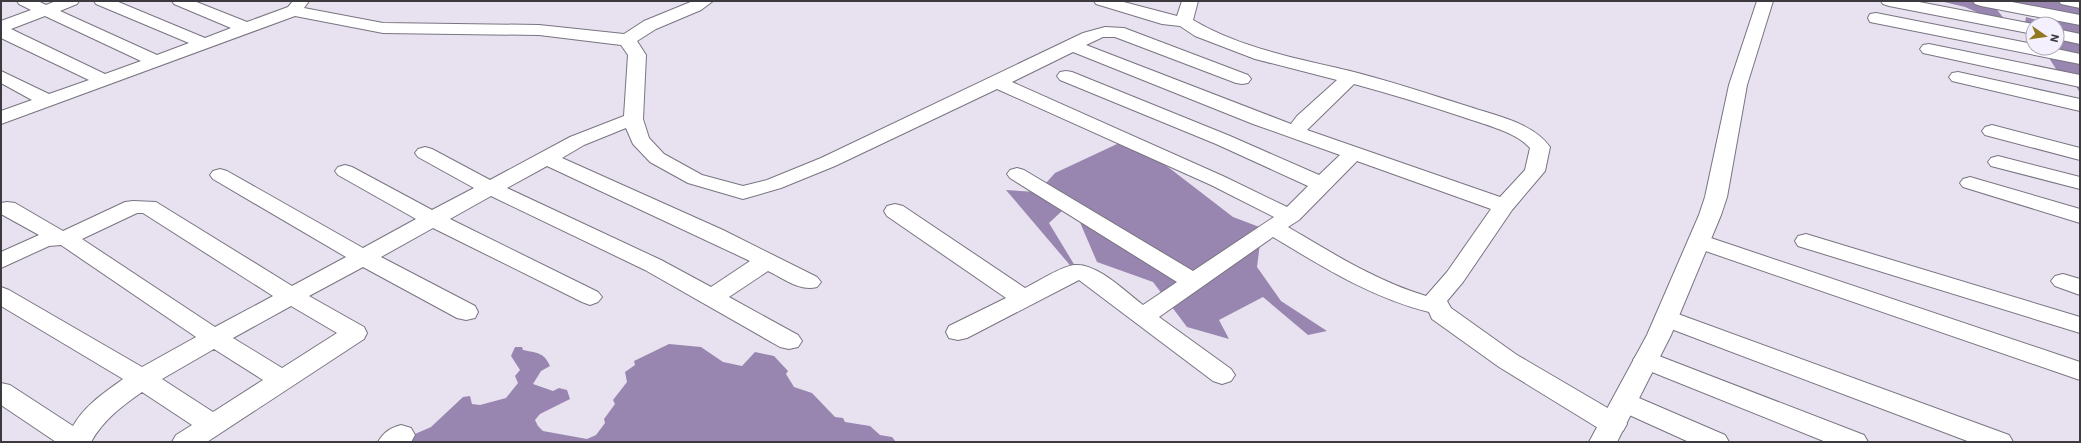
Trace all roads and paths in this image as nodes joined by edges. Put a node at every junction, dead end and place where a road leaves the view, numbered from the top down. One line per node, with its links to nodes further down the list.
1 (25, 1): 15 (street)
2 (72, 1): 15 (street)
3 (102, 1): 27 (street)
4 (180, 1): 22 (street)
5 (706, 1): 26 (street)
6 (1102, 1): 16 (street)
7 (1163, 1): 16 (street)
8 (1190, 1): 19 (street)
9 (1765, 1): 65 (street)
10 (1889, 1): 21 (street)
11 (1980, 1): 18 (street)
12 (2067, 1): 13 (street)
13 (2080, 3)
14 (297, 6): 22 (street); 26 (street)
15 (44, 11): 20 (street); 31 (street)
16 (1150, 15): 19 (street)
17 (1876, 18): 30 (street)
18 (2080, 20)
19 (1184, 22): 34 (street)
20 (1, 27)
21 (2025, 27)
22 (246, 28): 27 (street)
23 (1, 31): 37 (street)
24 (2065, 35): 25 (street)
25 (2080, 38)
26 (627, 40): 43 (street)
27 (204, 43): 31 (street)
28 (1072, 46): 36 (street); 39 (street); 44 (street)
29 (1929, 49): 38 (street)
30 (2080, 59)
31 (156, 61): 37 (street)
32 (1, 76): 40 (street)
33 (1066, 76): 56 (street)
34 (1351, 77): 44 (street); 58 (street)
35 (1958, 78): 41 (street)
36 (1242, 79)
37 (104, 80): 40 (street)
38 (2080, 81)
39 (997, 82): 43 (street); 63 (street)
40 (47, 101): 42 (street)
41 (2080, 105)
42 (2, 118)
43 (633, 119): 49 (street)
44 (1296, 131): 47 (street)
45 (1992, 131): 48 (street)
46 (425, 153): 57 (street)
47 (1353, 153): 56 (street); 58 (street)
48 (2080, 154)
49 (546, 158): 57 (street); 69 (street)
50 (1998, 162): 55 (street)
51 (345, 172): 62 (street)
52 (1017, 174): 71 (street)
53 (220, 175): 67 (street)
54 (1970, 183): 61 (street)
55 (2080, 183)
56 (1322, 184): 63 (street)
57 (490, 188): 62 (street); 75 (street)
58 (1504, 206): 77 (street)
59 (6, 208): 64 (street)
60 (895, 211): 76 (street)
61 (2080, 216)
62 (432, 219): 67 (street); 74 (street)
63 (1281, 222): 71 (street); 77 (street)
64 (62, 237): 68 (street); 73 (street); 83 (street)
65 (1699, 241): 80 (street); 86 (street)
66 (1806, 241): 81 (street)
67 (363, 257): 73 (street); 78 (street)
68 (1, 261)
69 (766, 261): 70 (street); 75 (street)
70 (810, 282)
71 (1193, 282): 79 (street)
72 (1, 295): 88 (street)
73 (291, 296): 83 (street); 89 (street)
74 (590, 297)
75 (712, 298): 84 (street)
76 (1023, 298): 79 (street); 82 (street)
77 (1438, 307): 91 (street)
78 (466, 312)
79 (1142, 317): 87 (street)
80 (1667, 318): 85 (street); 97 (street)
81 (2080, 324)
82 (958, 332)
83 (214, 338): 88 (street); 89 (street)
84 (789, 341)
85 (1646, 360): 91 (street); 96 (street)
86 (2080, 371)
87 (1222, 375)
88 (142, 379): 92 (street); 93 (street)
89 (282, 380): 92 (street)
90 (1, 392): 93 (street)
91 (1614, 422): 95 (street)
92 (213, 425): 94 (street)
93 (77, 442)
94 (186, 442)
95 (1715, 442)
96 (1854, 442)
97 (1999, 442)

